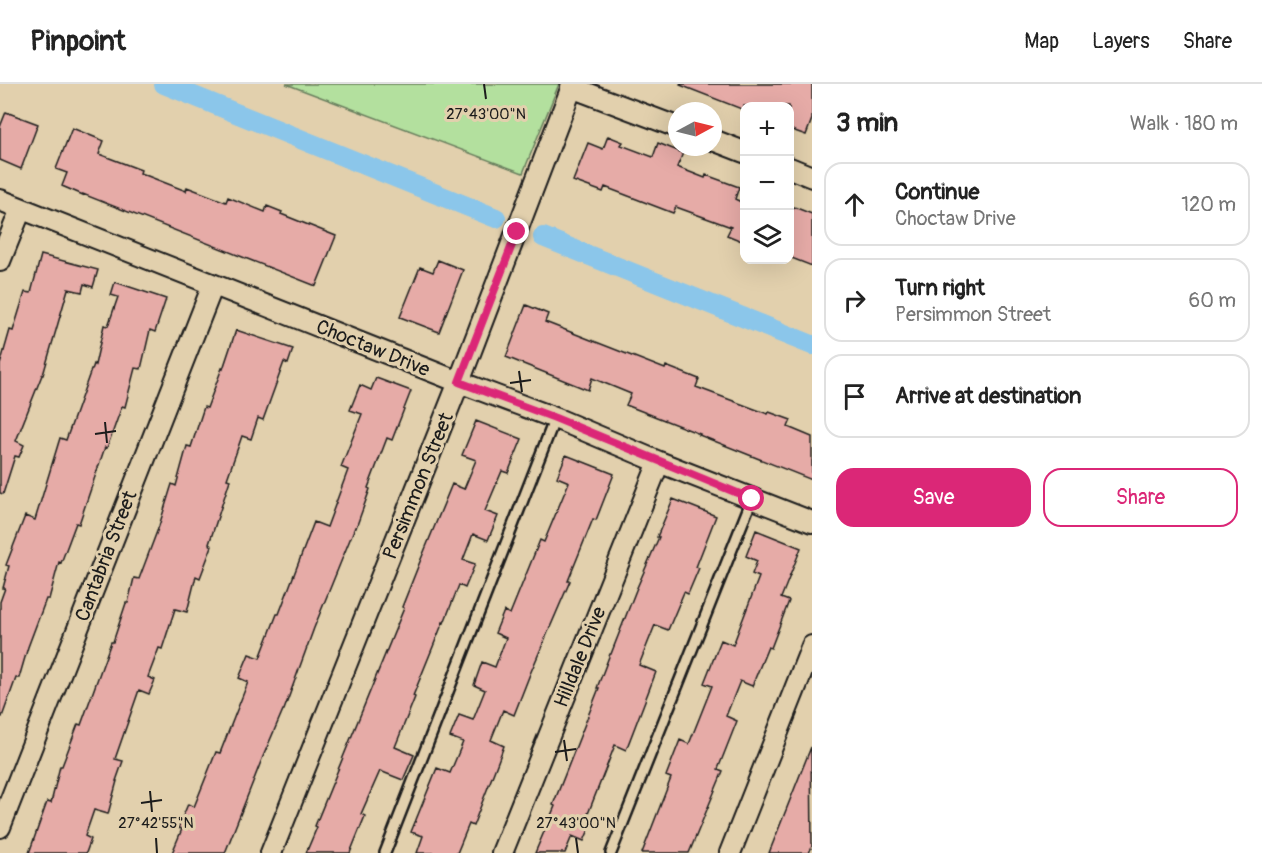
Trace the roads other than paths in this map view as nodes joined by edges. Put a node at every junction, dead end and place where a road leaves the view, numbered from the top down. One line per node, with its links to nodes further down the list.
1 (572, 86): 2 (street); 11 (street, Persimmon Street)
2 (668, 123)
3 (722, 143): 4 (street)
4 (740, 150)
5 (794, 170): 6 (street)
6 (812, 177)
7 (0, 200): 8 (street, Choctaw Drive)
8 (21, 209): 9 (street); 10 (street, Choctaw Drive)
9 (0, 261)
10 (213, 285): 11 (street, Choctaw Drive); 17 (street, Cantabria Street)
11 (459, 382): 12 (street, Choctaw Drive); 18 (street, Persimmon Street)
12 (555, 418): 13 (street, Choctaw Drive); 19 (lane)
13 (659, 462): 14 (street, Choctaw Drive); 20 (street, Hilldale Drive)
14 (752, 499): 15 (street, Choctaw Drive); 21 (lane)
15 (812, 522)
16 (812, 646): 22 (street)
17 (0, 827)
18 (272, 853)
19 (385, 853)
20 (502, 853)
21 (611, 853)
22 (730, 853)

